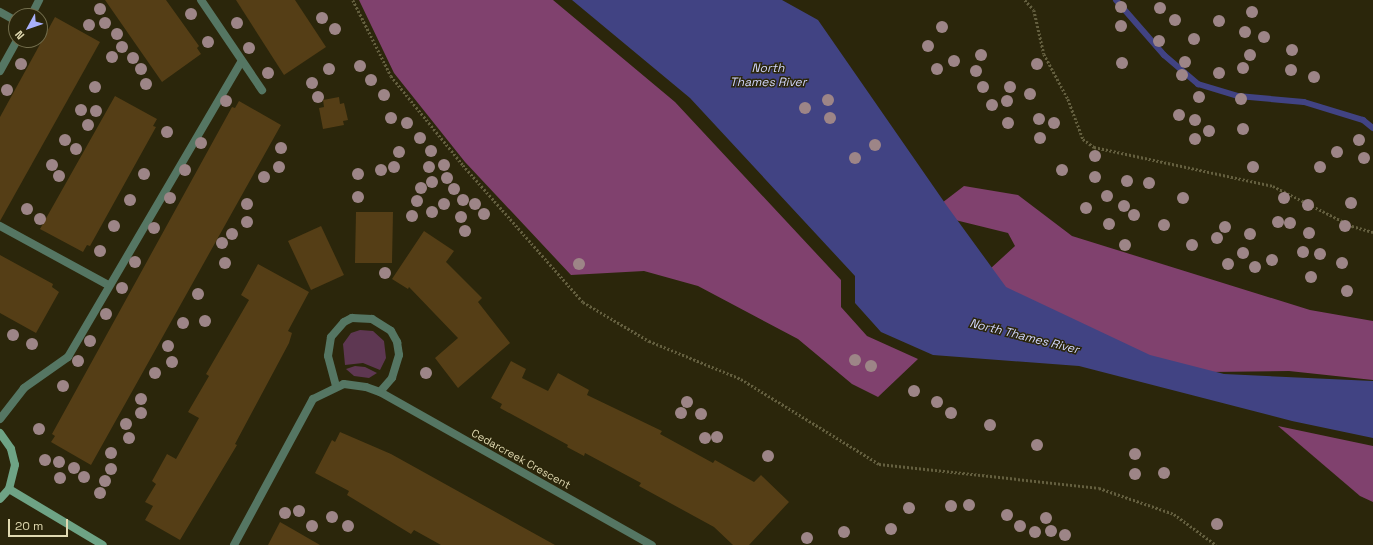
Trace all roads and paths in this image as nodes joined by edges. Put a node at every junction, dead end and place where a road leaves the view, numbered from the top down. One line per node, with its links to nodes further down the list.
1 (201, 0): 5 (street)
2 (353, 0): 20 (path)
3 (1025, 0): 9 (path)
4 (13, 48): 6 (street)
5 (241, 62): 7 (street); 10 (street)
6 (0, 71)
7 (262, 90)
8 (0, 226): 10 (street)
9 (1373, 232)
10 (108, 285): 13 (street)
11 (336, 386): 12 (street, Cedarcreek Crescent); 12 (street); 18 (street, Cedarcreek Crescent)
12 (380, 392): 19 (street, Cedarcreek Crescent)
13 (0, 419)
14 (0, 433): 15 (street)
15 (9, 489): 16 (street); 17 (street)
16 (0, 499)
17 (103, 545)
18 (234, 545)
19 (652, 545)
20 (1216, 545)

